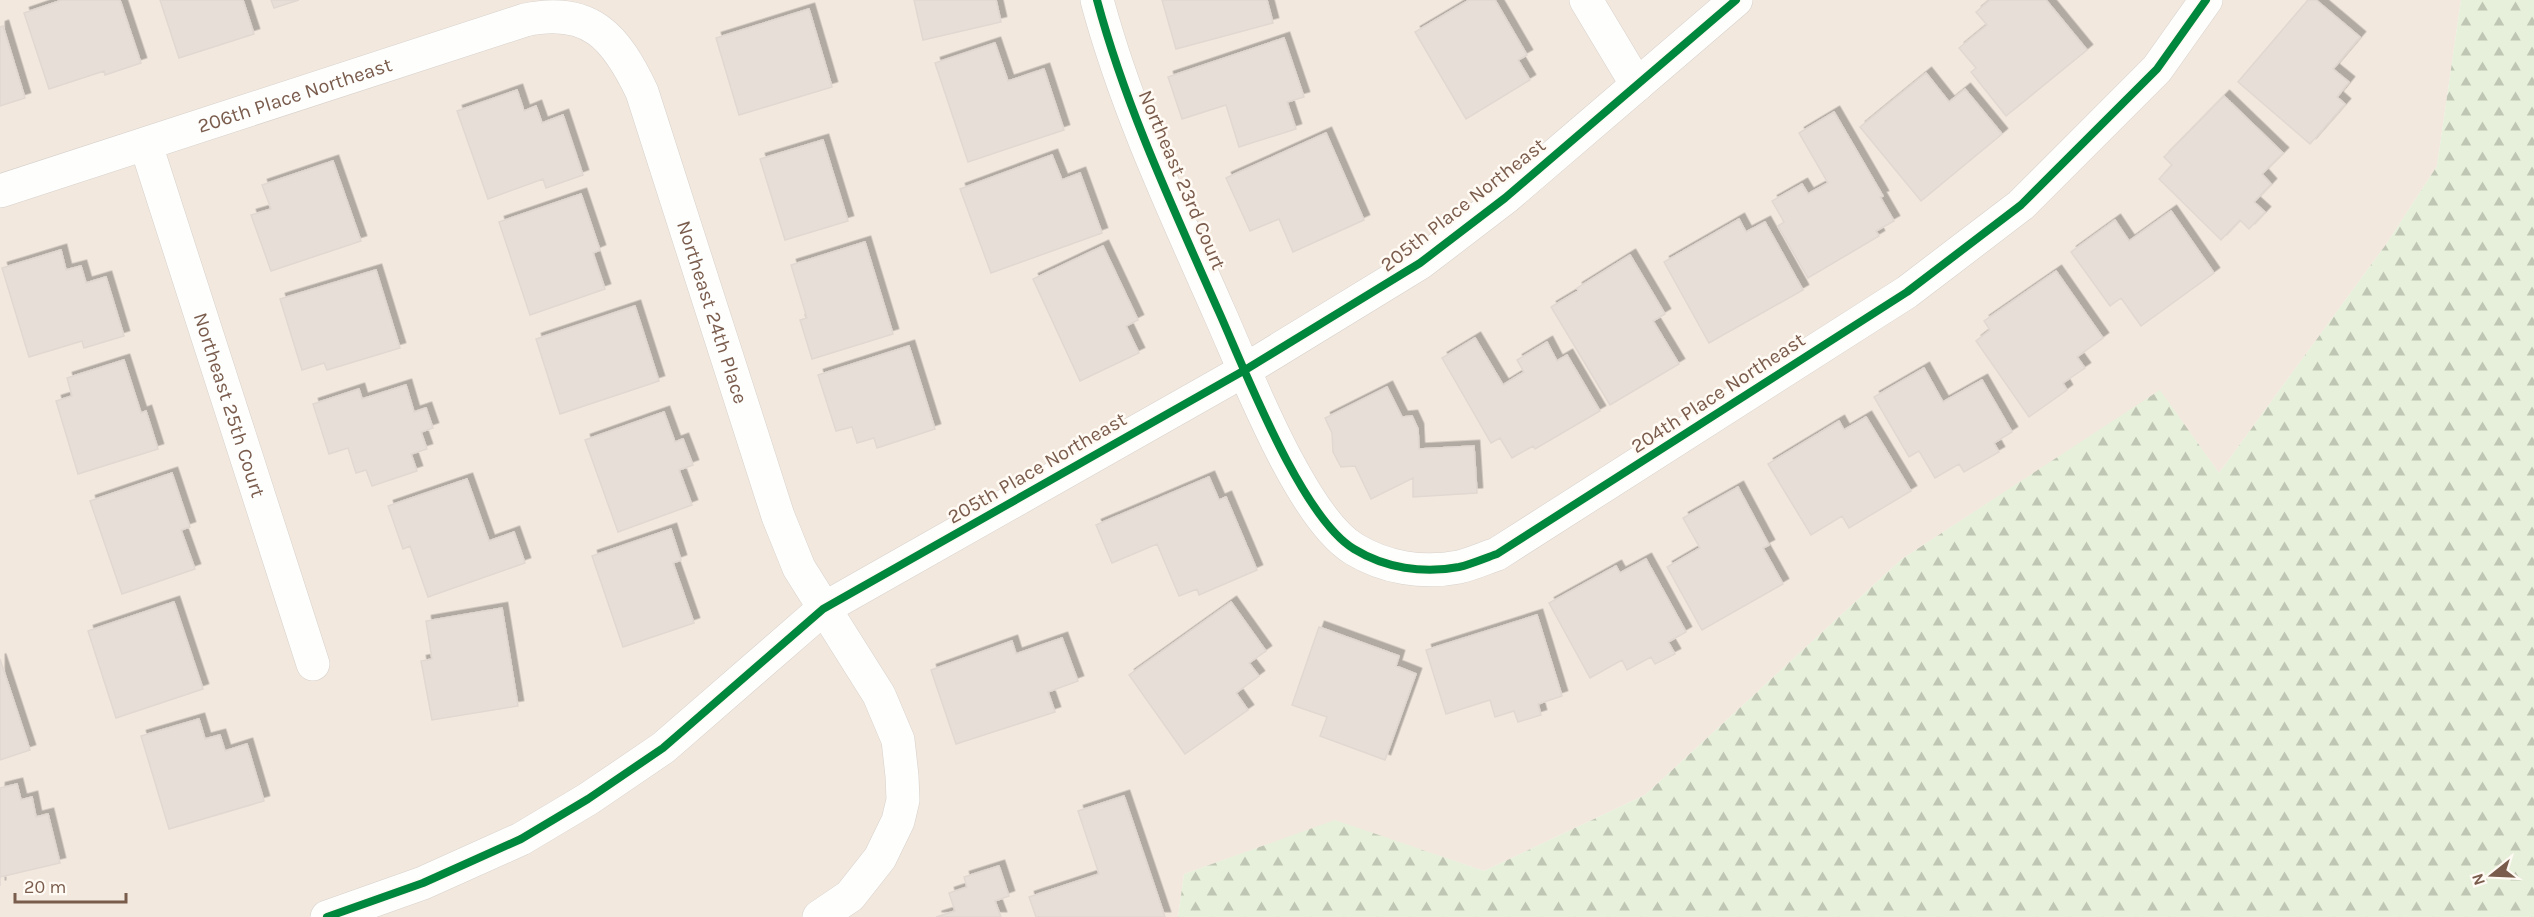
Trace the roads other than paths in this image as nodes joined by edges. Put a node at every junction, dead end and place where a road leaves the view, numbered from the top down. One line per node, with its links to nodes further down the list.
1 (1097, 0): 9 (street, Northeast 23rd Court)
2 (1586, 0): 6 (street)
3 (1736, 0): 6 (street, 205th Place Northeast)
4 (2206, 0): 9 (street, 204th Place Northeast)
5 (592, 25): 7 (street, 206th Place Northeast); 10 (street, Northeast 24th Place)
6 (1637, 85): 9 (street, 205th Place Northeast)
7 (146, 145): 8 (street, 206th Place Northeast); 11 (street, Northeast 25th Court)
8 (0, 191)
9 (1245, 370): 10 (street, 205th Place Northeast)
10 (823, 609): 12 (street, 205th Place Northeast); 13 (street, Northeast 24th Place)
11 (313, 664)
12 (327, 917)
13 (819, 917)

